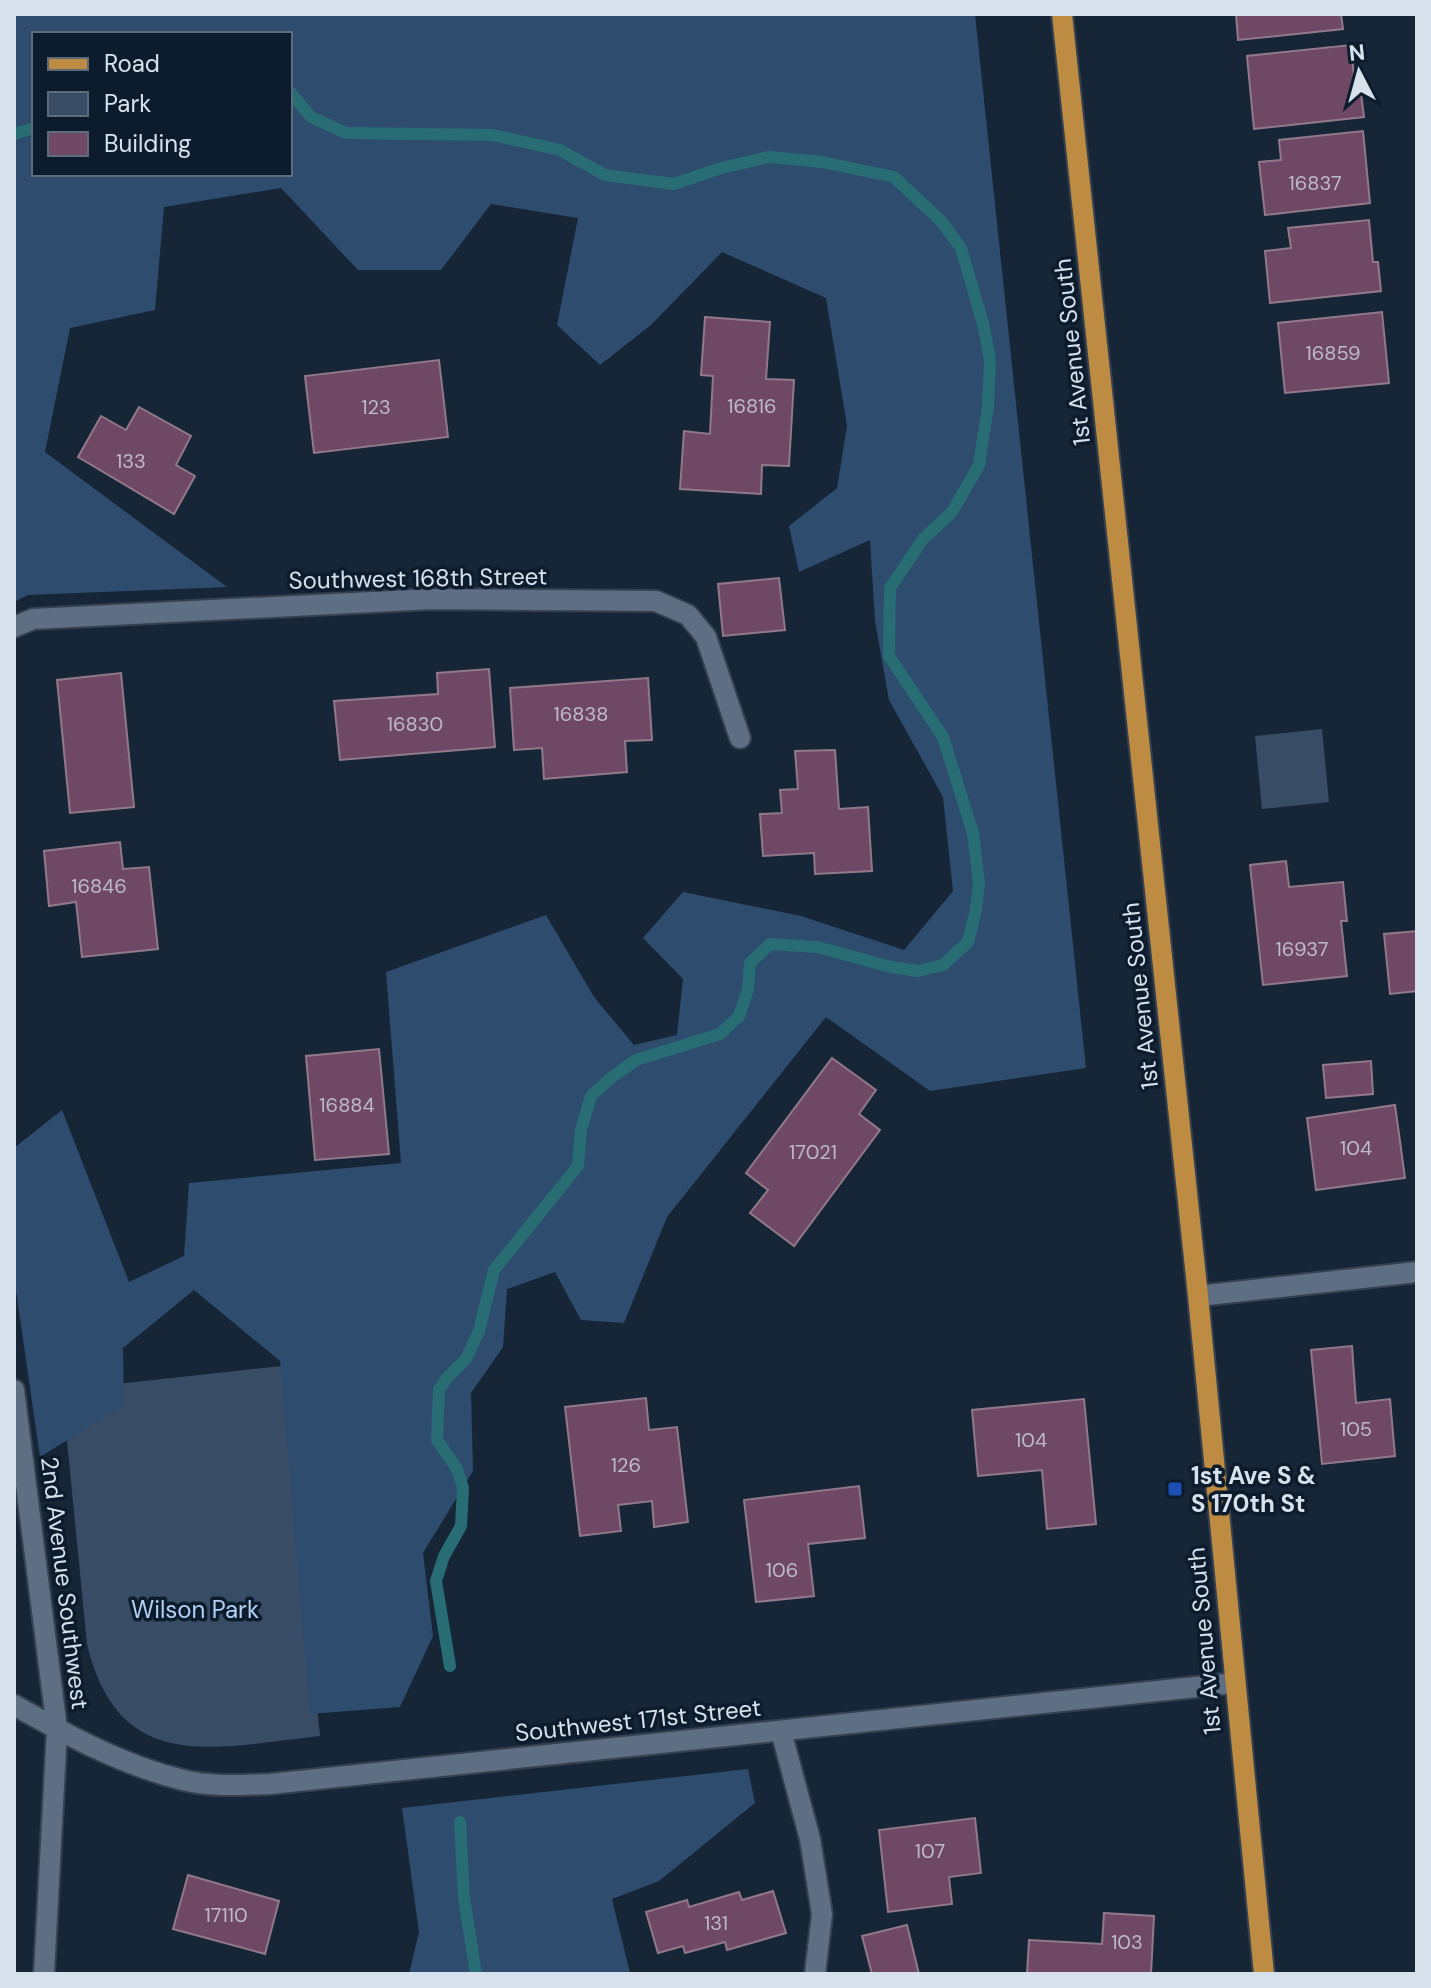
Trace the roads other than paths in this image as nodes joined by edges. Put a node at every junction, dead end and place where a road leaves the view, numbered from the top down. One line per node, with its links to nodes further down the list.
1 (1062, 14): 5 (main road, 1st Avenue South)
2 (14, 627): 3 (street, Southwest 168th Street)
3 (740, 738)
4 (1417, 1272): 5 (street)
5 (1198, 1296): 7 (main road, 1st Avenue South)
6 (14, 1390): 9 (street, 2nd Avenue Southwest)
7 (1234, 1683): 10 (street, Southwest 171st Street); 13 (main road, 1st Avenue South)
8 (14, 1705): 9 (street, Southwest 171st Street)
9 (57, 1729): 10 (street, Southwest 171st Street); 11 (street, 2nd Avenue Southwest)
10 (781, 1731): 12 (street)
11 (44, 1974)
12 (815, 1974)
13 (1264, 1974)

